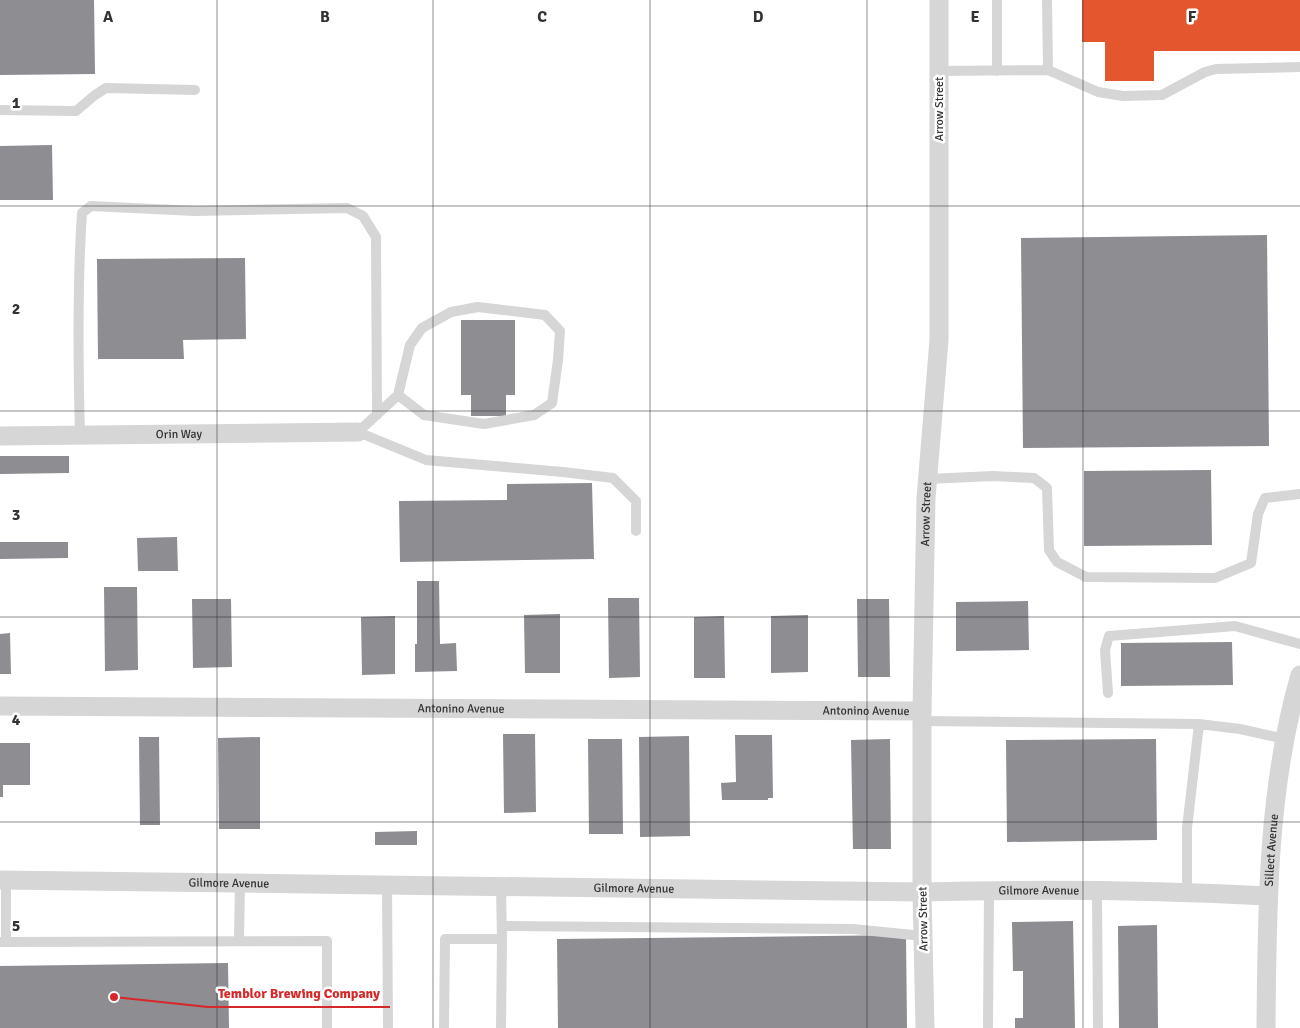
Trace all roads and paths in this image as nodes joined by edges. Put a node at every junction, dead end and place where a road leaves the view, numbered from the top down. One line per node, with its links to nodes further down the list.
1 (939, 0): 6 (street, Arrow Street)
2 (997, 0): 7 (lane)
3 (1047, 0): 5 (lane)
4 (1300, 67): 5 (lane)
5 (1048, 70): 7 (lane)
6 (939, 71): 7 (lane); 15 (street, Arrow Street)
7 (997, 71)
8 (195, 90): 9 (lane)
9 (0, 110)
10 (398, 395): 10 (lane); 11 (lane)
11 (377, 415): 12 (lane); 13 (lane)
12 (358, 432): 13 (street, Orin Way); 17 (lane)
13 (80, 435): 14 (street, Orin Way)
14 (0, 436)
15 (928, 479): 16 (lane); 22 (street, Arrow Street)
16 (1300, 494)
17 (636, 531)
18 (1300, 644): 20 (lane)
19 (1300, 674): 24 (street, Sillect Avenue)
20 (1108, 693)
21 (0, 706): 22 (street, Antonino Avenue)
22 (922, 716): 23 (lane); 31 (street, Arrow Street)
23 (1199, 724): 24 (lane); 32 (lane)
24 (1285, 740): 33 (street, Sillect Avenue)
25 (3, 880): 26 (street, Gilmore Avenue); 38 (lane)
26 (240, 883): 27 (street, Gilmore Avenue); 37 (lane)
27 (387, 885): 28 (street, Gilmore Avenue); 40 (lane)
28 (501, 887): 31 (street, Gilmore Avenue); 34 (lane)
29 (989, 890): 30 (street, Gilmore Avenue); 31 (street, Gilmore Avenue); 44 (lane)
30 (1097, 891): 32 (street, Gilmore Avenue); 45 (lane)
31 (922, 892): 35 (street, Arrow Street)
32 (1187, 892): 33 (street, Gilmore Avenue)
33 (1268, 896): 46 (street, Sillect Avenue)
34 (502, 926): 35 (lane); 36 (lane)
35 (923, 936): 43 (street, Arrow Street)
36 (502, 939): 41 (lane); 42 (lane)
37 (239, 940): 38 (lane); 39 (lane)
38 (3, 942)
39 (327, 1028)
40 (388, 1028)
41 (444, 1028)
42 (501, 1028)
43 (925, 1028)
44 (988, 1028)
45 (1098, 1028)
46 (1266, 1028)

